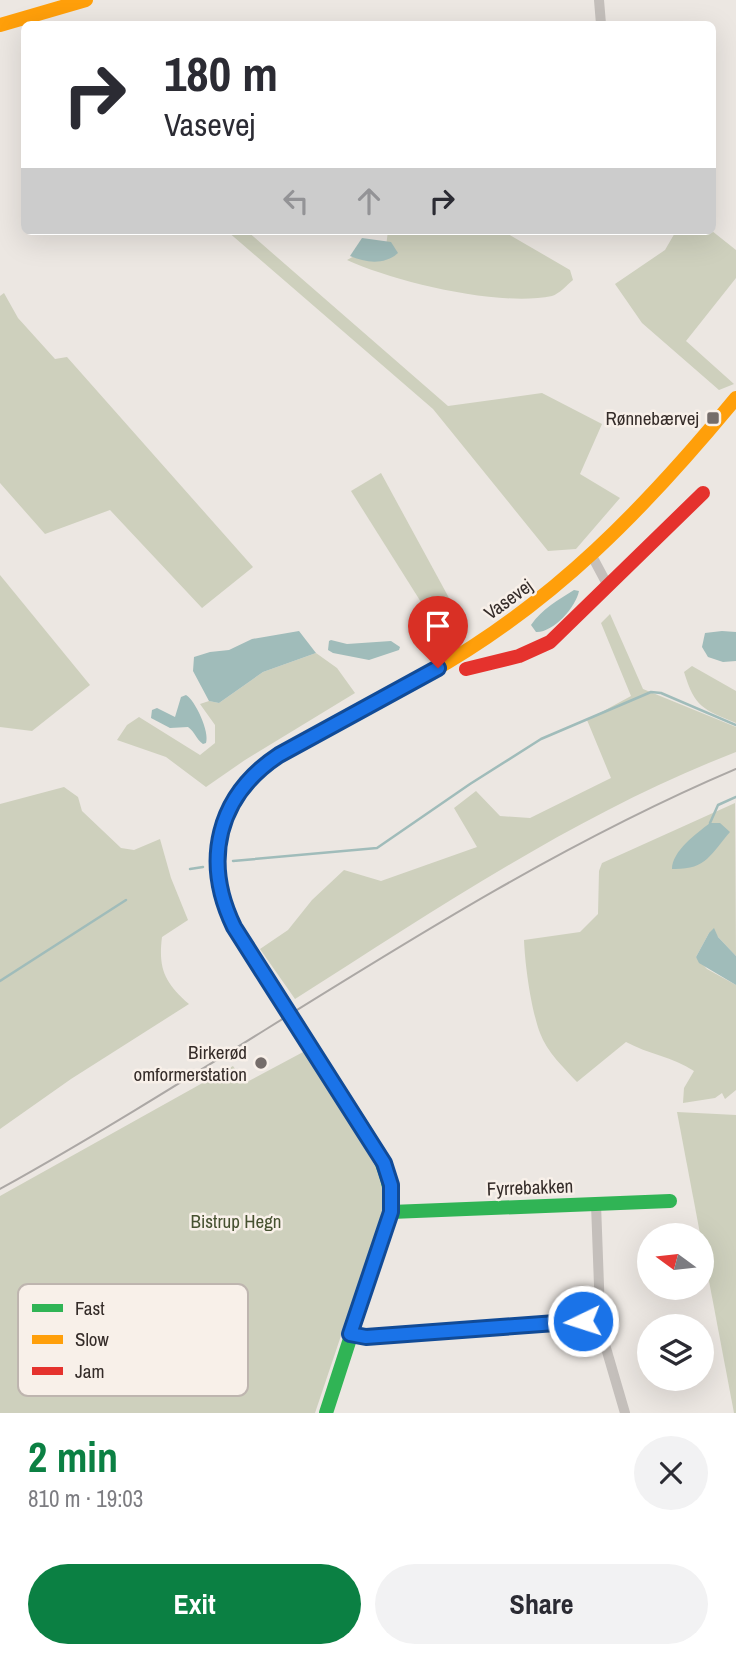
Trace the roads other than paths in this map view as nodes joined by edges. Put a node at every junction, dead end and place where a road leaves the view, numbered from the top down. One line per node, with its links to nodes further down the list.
1 (86, 0): 4 (street)
2 (599, 0): 3 (street)
3 (601, 21)
4 (0, 25)
5 (736, 398): 7 (street, Vasevej)
6 (704, 493): 8 (street)
7 (592, 556): 8 (street); 12 (street, Vasevej)
8 (608, 586): 9 (street)
9 (466, 668)
10 (670, 1201): 11 (street, Fyrrebakken)
11 (596, 1204): 12 (street, Fyrrebakken); 13 (street)
12 (391, 1212): 14 (street, Vasevej)
13 (595, 1324): 14 (street); 16 (street)
14 (350, 1334): 15 (street, Vasevej)
15 (326, 1413)
16 (625, 1413)

